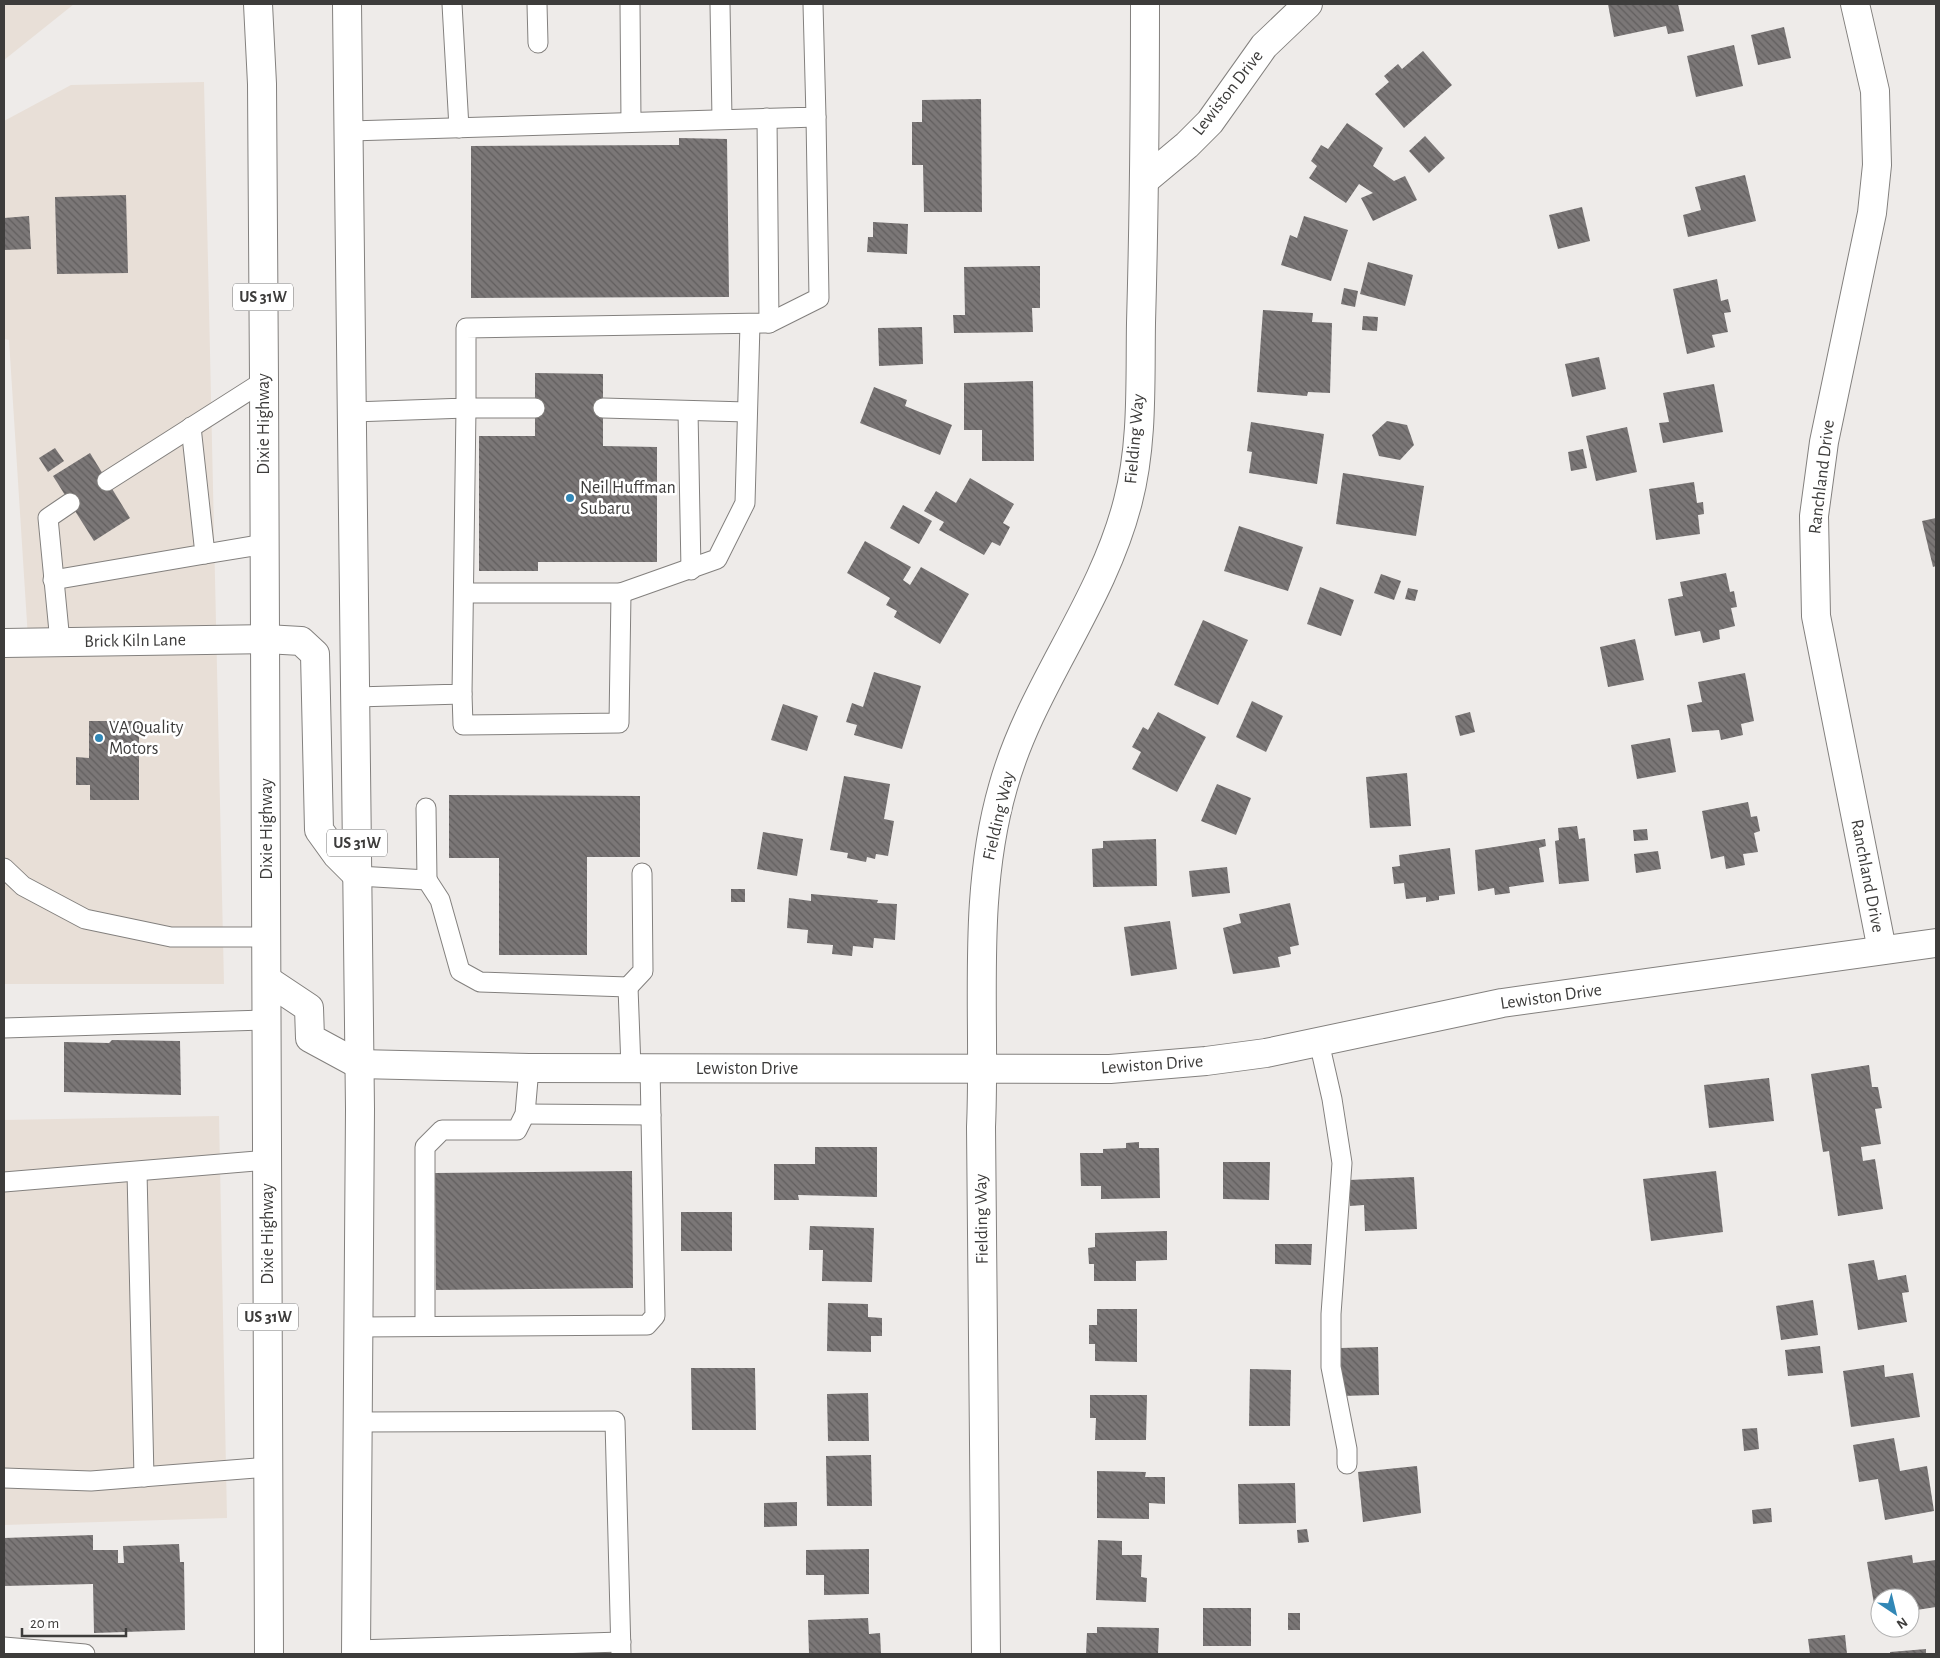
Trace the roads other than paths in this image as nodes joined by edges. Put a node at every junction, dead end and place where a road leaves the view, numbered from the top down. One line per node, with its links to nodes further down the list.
1 (258, 4): 21 (street, Dixie Highway / US 31W)
2 (347, 4): 17 (street, US 31W)
3 (452, 4): 16 (lane)
4 (537, 4): 11 (lane)
5 (630, 4): 15 (lane)
6 (720, 4): 14 (lane)
7 (813, 4): 12 (lane)
8 (1145, 4): 18 (street, Fielding Way)
9 (1308, 4): 18 (street, Lewiston Drive)
10 (1855, 4): 49 (street, Ranchland Drive)
11 (538, 43)
12 (816, 117): 13 (lane); 19 (lane)
13 (767, 118): 14 (lane); 19 (lane)
14 (722, 119): 15 (lane)
15 (631, 122): 16 (lane)
16 (459, 128): 17 (lane)
17 (350, 131): 26 (street, US 31W)
18 (1145, 180): 58 (street, Fielding Way)
19 (769, 323): 20 (lane)
20 (750, 324): 22 (lane); 27 (lane)
21 (264, 381): 28 (lane); 31 (street, Dixie Highway / US 31W)
22 (466, 408): 23 (lane); 26 (lane); 35 (lane)
23 (535, 408)
24 (603, 408): 25 (lane)
25 (688, 411): 27 (lane); 33 (lane)
26 (353, 412): 41 (street, US 31W)
27 (747, 412): 33 (lane)
28 (191, 427): 29 (lane); 32 (lane)
29 (107, 481)
30 (70, 503): 34 (lane)
31 (265, 544): 32 (lane); 37 (street, Dixie Highway / US 31W)
32 (205, 554): 34 (lane)
33 (691, 570): 36 (lane)
34 (53, 580): 38 (lane)
35 (464, 592): 36 (lane); 40 (lane)
36 (621, 593): 40 (lane)
37 (266, 639): 38 (street, Brick Kiln Lane); 45 (street, Brick Kiln Lane); 47 (street, Dixie Highway / US 31W)
38 (60, 642): 39 (street, Brick Kiln Lane)
39 (5, 646)
40 (462, 694): 41 (lane)
41 (356, 697): 45 (street, US 31W)
42 (426, 808): 46 (lane)
43 (4, 868): 47 (lane)
44 (642, 874): 51 (lane)
45 (358, 876): 46 (lane); 55 (street, US 31W)
46 (427, 880): 51 (lane)
47 (266, 937): 50 (street, Dixie Highway / US 31W)
48 (1936, 944): 49 (street, Lewiston Drive)
49 (1882, 950): 54 (street, Lewiston Drive)
50 (266, 980): 52 (street, Dixie Highway / US 31W); 55 (street)
51 (628, 987): 57 (lane)
52 (265, 1020): 53 (lane); 61 (street, Dixie Highway / US 31W)
53 (4, 1028)
54 (1318, 1042): 58 (street, Lewiston Drive); 67 (lane)
55 (358, 1064): 56 (street, Lewiston Drive); 65 (street, US 31W)
56 (529, 1068): 57 (street, Lewiston Drive); 59 (lane)
57 (640, 1068): 58 (street, Lewiston Drive); 60 (lane)
58 (983, 1069): 76 (street, Fielding Way)
59 (525, 1114): 60 (lane); 64 (lane)
60 (651, 1115): 64 (lane)
61 (267, 1160): 62 (lane); 68 (street, Dixie Highway / US 31W)
62 (137, 1172): 63 (lane); 69 (lane)
63 (4, 1182)
64 (425, 1326): 65 (lane)
65 (359, 1327): 66 (street, US 31W)
66 (358, 1422): 72 (lane); 73 (street, US 31W)
67 (1347, 1464)
68 (268, 1467): 69 (lane); 75 (street, Dixie Highway / US 31W)
69 (144, 1477): 70 (lane)
70 (4, 1478)
71 (4, 1647): 74 (lane)
72 (621, 1648): 73 (lane)
73 (356, 1652)
74 (85, 1654)
75 (269, 1654)
76 (986, 1654)

